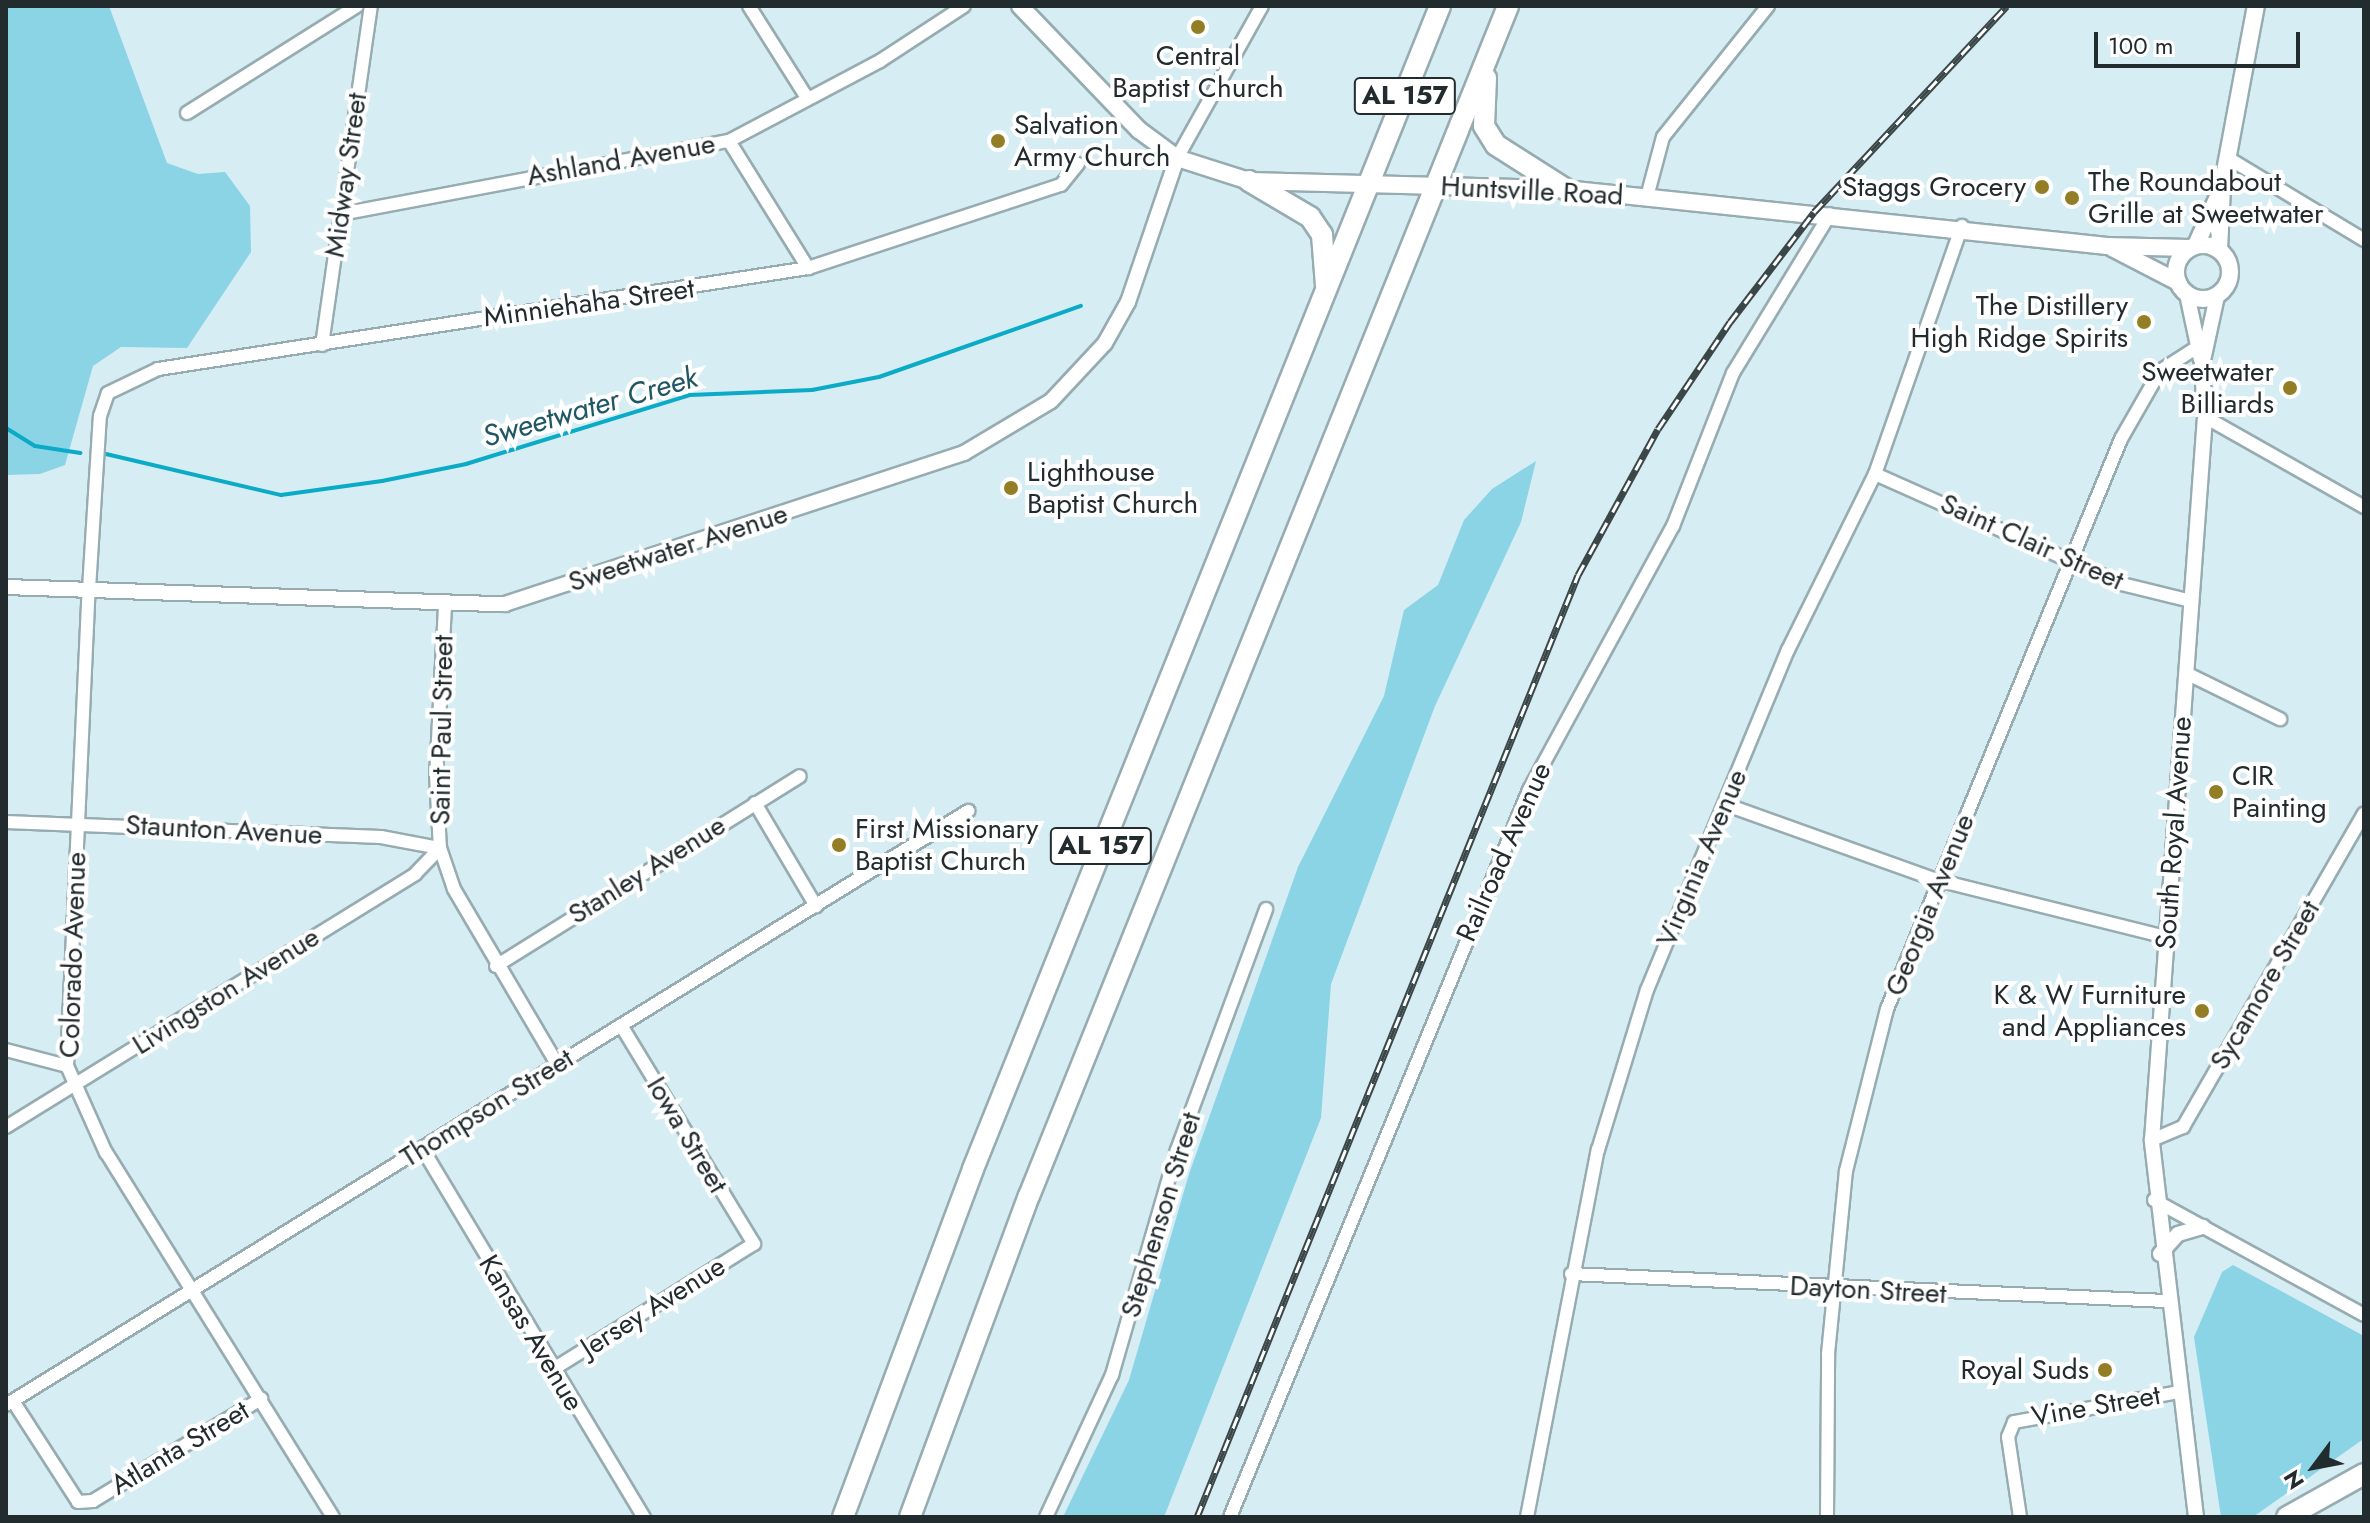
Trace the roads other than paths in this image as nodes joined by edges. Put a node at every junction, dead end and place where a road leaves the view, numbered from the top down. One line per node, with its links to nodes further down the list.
1 (357, 6): 13 (street)
2 (371, 6): 24 (street, Midway Street)
3 (749, 6): 12 (street)
4 (964, 6): 12 (street, Ashland Avenue)
5 (1020, 6): 15 (main road, Huntsville Road)
6 (1262, 6): 15 (street)
7 (1440, 6): 19 (highway, AL 157)
8 (1508, 6): 11 (highway, AL 157)
9 (1768, 6): 23 (street)
10 (2256, 6): 16 (main road)
11 (1486, 61): 20 (highway, AL 157); 22 (highway)
12 (806, 96): 14 (street, Ashland Avenue)
13 (187, 113)
14 (729, 141): 24 (street, Ashland Avenue); 31 (street)
15 (1177, 158): 18 (main road, Huntsville Road); 46 (street, Sweetwater Avenue)
16 (2228, 158): 21 (main road); 27 (street)
17 (1078, 164): 31 (street, Minniehaha Street)
18 (1249, 181): 19 (main road, Huntsville Road); 33 (highway)
19 (1370, 185): 20 (main road, Huntsville Road); 33 (highway, AL 157)
20 (1439, 185): 22 (main road, Huntsville Road); 84 (highway, AL 157)
21 (2222, 187): 29 (main road); 30 (main road)
22 (1565, 189): 23 (main road, Huntsville Road)
23 (1647, 197): 25 (main road, Huntsville Road)
24 (341, 214): 35 (street, Midway Street)
25 (1830, 214): 26 (main road, Huntsville Road); 89 (street, Railroad Avenue)
26 (1962, 226): 28 (main road, Huntsville Road); 40 (street, Virginia Avenue)
27 (2364, 240)
28 (2107, 246): 29 (main road, Huntsville Road); 32 (main road, Huntsville Road)
29 (2193, 246): 30 (main road); 32 (main road)
30 (2219, 249): 34 (main road)
31 (808, 268): 35 (street, Minniehaha Street)
32 (2182, 288): 34 (main road); 36 (street, South Royal Avenue)
33 (1326, 296): 85 (highway, AL 157)
34 (2217, 296): 37 (street, South Royal Avenue)
35 (322, 345): 38 (street, Minniehaha Street)
36 (2196, 348): 37 (street, South Royal Avenue); 42 (street, Georgia Avenue)
37 (2202, 365): 39 (street, South Royal Avenue)
38 (100, 416): 44 (street, Colorado Avenue)
39 (2205, 417): 41 (street); 45 (street, South Royal Avenue)
40 (1875, 474): 42 (street, Saint Clair Street); 51 (street, Virginia Avenue)
41 (2364, 507)
42 (2071, 561): 45 (street, Saint Clair Street); 57 (street, Georgia Avenue)
43 (6, 587): 44 (street, Sweetwater Avenue)
44 (89, 589): 46 (street, Sweetwater Avenue); 55 (street, Colorado Avenue)
45 (2191, 601): 47 (street, South Royal Avenue)
46 (445, 606): 56 (street, Saint Paul Street)
47 (2186, 673): 48 (street); 60 (street, South Royal Avenue)
48 (2280, 719)
49 (800, 776): 50 (street, Stanley Avenue)
50 (755, 803): 58 (street); 61 (street, Stanley Avenue)
51 (1727, 805): 57 (street); 74 (street, Virginia Avenue)
52 (968, 811): 58 (street, Thompson Street)
53 (2364, 813): 68 (street, Sycamore Street)
54 (6, 822): 55 (street, Staunton Avenue)
55 (79, 823): 56 (street, Staunton Avenue); 65 (street, Colorado Avenue)
56 (440, 848): 61 (street, Saint Paul Street); 66 (street, Livingston Avenue)
57 (1937, 880): 60 (street); 76 (street, Georgia Avenue)
58 (816, 906): 62 (street, Thompson Street)
59 (1266, 909): 88 (street, Stephenson Street)
60 (2166, 937): 68 (street, South Royal Avenue)
61 (496, 966): 64 (street, Saint Paul Street)
62 (621, 1025): 64 (street, Thompson Street); 72 (street, Iowa Street)
63 (6, 1050): 65 (street)
64 (557, 1064): 69 (street, Thompson Street)
65 (67, 1066): 66 (street, Colorado Avenue)
66 (72, 1087): 67 (street, Livingston Avenue); 75 (street, Colorado Avenue)
67 (6, 1127)
68 (2152, 1140): 70 (street, South Royal Avenue)
69 (422, 1148): 75 (street, Thompson Street); 79 (street, Kansas Avenue)
70 (2154, 1200): 71 (street); 73 (street, South Royal Avenue)
71 (2203, 1227): 73 (street); 78 (street)
72 (754, 1244): 79 (street, Jersey Avenue)
73 (2160, 1254): 77 (street, South Royal Avenue)
74 (1571, 1274): 76 (street, Dayton Street); 90 (street, Virginia Avenue)
75 (192, 1288): 81 (street, Colorado Avenue); 82 (street, Thompson Street)
76 (1832, 1290): 77 (street, Dayton Street); 91 (street, Georgia Avenue)
77 (2166, 1301): 80 (street, South Royal Avenue)
78 (2364, 1315)
79 (552, 1370): 87 (street, Kansas Avenue)
80 (2179, 1392): 92 (street, Vine Street); 93 (street, South Royal Avenue)
81 (261, 1399): 82 (street, Atlanta Street); 86 (street, Colorado Avenue)
82 (10, 1403)
83 (2364, 1474): 94 (highway)
84 (912, 1511)
85 (844, 1515)
86 (333, 1517)
87 (644, 1517)
88 (1046, 1517)
89 (1230, 1517)
90 (1527, 1517)
91 (1827, 1517)
92 (2020, 1517)
93 (2196, 1517)
94 (2287, 1517)

